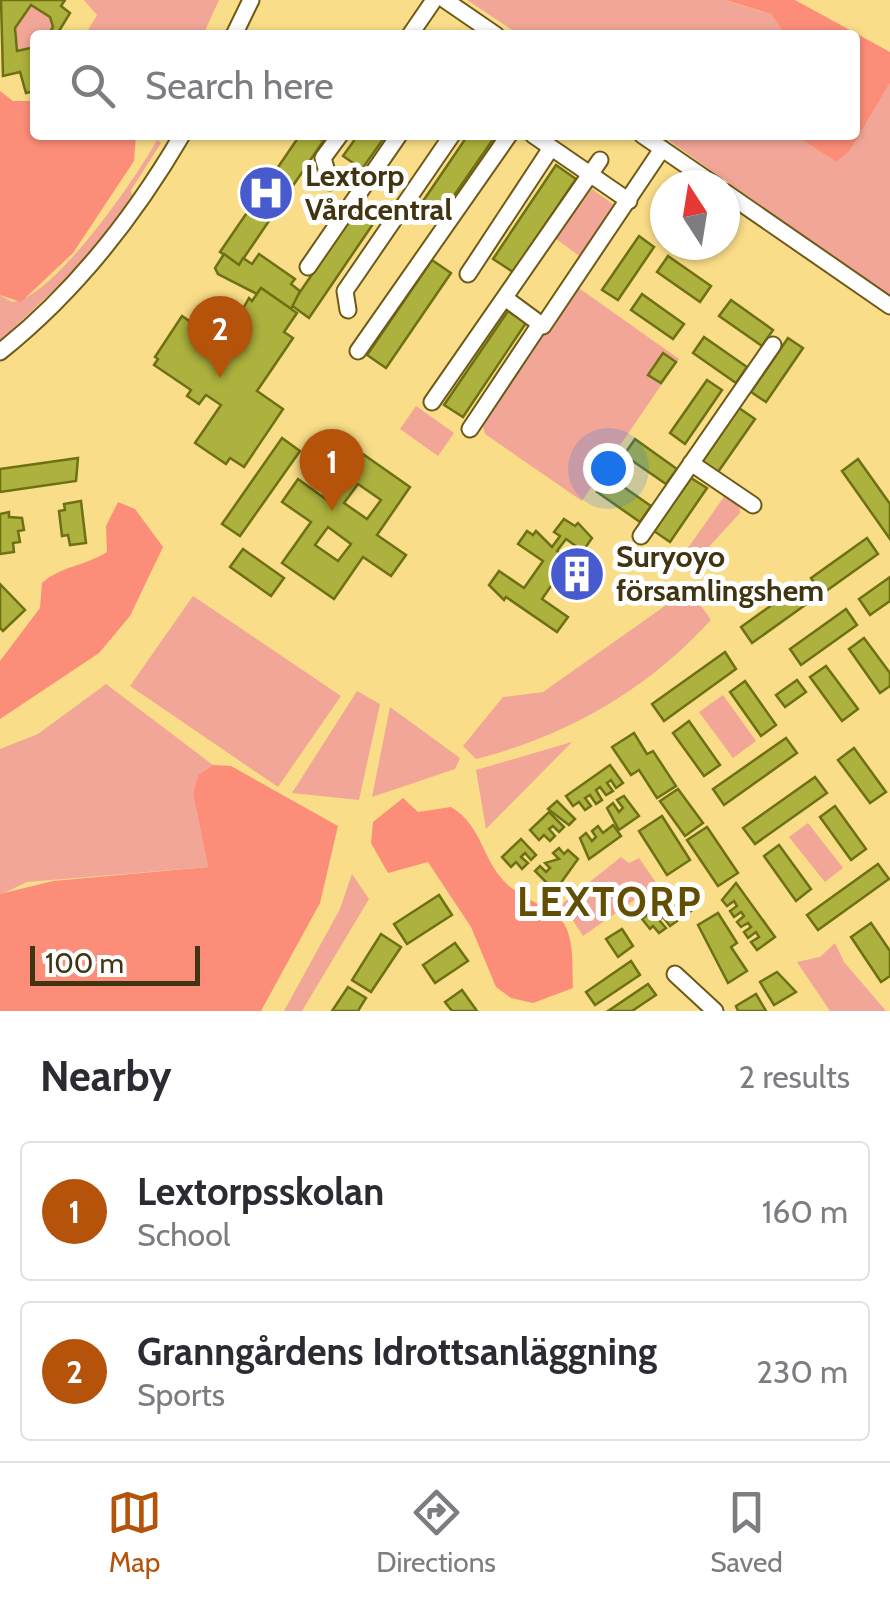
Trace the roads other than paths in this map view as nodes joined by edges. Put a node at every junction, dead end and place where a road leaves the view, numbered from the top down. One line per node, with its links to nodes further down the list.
1 (251, 0): 4 (street)
2 (434, 0): 5 (street)
3 (445, 0): 6 (street)
4 (236, 30)
5 (413, 30)
6 (489, 30)
7 (179, 140): 30 (street)
8 (337, 140): 19 (street)
9 (395, 140): 22 (street)
10 (449, 140): 26 (street)
11 (506, 140): 29 (street)
12 (540, 140): 14 (street)
13 (649, 140): 15 (street)
14 (552, 148): 18 (street); 23 (street)
15 (662, 149): 17 (street); 20 (street)
16 (600, 160): 18 (street)
17 (693, 170)
18 (590, 175): 20 (street); 24 (street)
19 (330, 182)
20 (629, 202): 27 (street)
21 (740, 202): 25 (street)
22 (308, 267)
23 (468, 274)
24 (505, 298): 27 (street); 31 (street)
25 (890, 306)
26 (348, 310)
27 (540, 324): 32 (street)
28 (773, 345): 33 (street)
29 (358, 351)
30 (0, 352)
31 (432, 402)
32 (470, 428)
33 (691, 463): 34 (street); 35 (street)
34 (754, 505)
35 (641, 536)
36 (675, 974): 37 (street)
37 (716, 1011)

